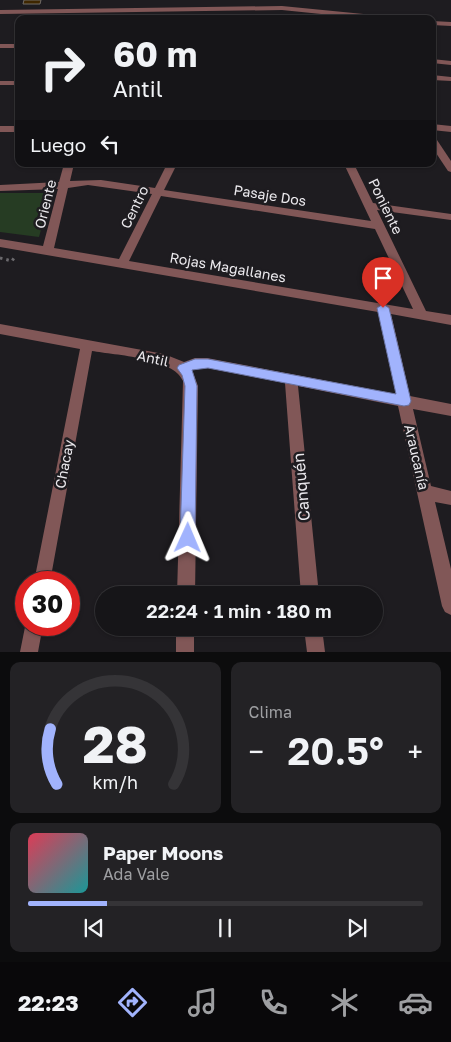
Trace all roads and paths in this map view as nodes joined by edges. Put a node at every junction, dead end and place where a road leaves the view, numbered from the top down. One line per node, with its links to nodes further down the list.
1 (109, 0): 5 (street)
2 (271, 0): 3 (street)
3 (274, 8): 4 (street); 9 (street); 10 (street)
4 (178, 9): 5 (street); 8 (street)
5 (107, 10): 6 (street); 7 (street)
6 (3, 12)
7 (106, 15)
8 (178, 15)
9 (277, 15)
10 (335, 15)
11 (436, 22): 12 (street)
12 (451, 24)
13 (0, 46): 14 (street)
14 (15, 46)
15 (436, 61): 16 (street)
16 (451, 63)
17 (436, 77): 18 (street)
18 (451, 79)
19 (0, 83): 20 (street)
20 (15, 83)
21 (436, 127): 24 (street)
22 (0, 129): 23 (street)
23 (15, 129)
24 (451, 129)
25 (436, 146): 29 (street)
26 (68, 167): 30 (street, Oriente)
27 (170, 167): 32 (street, Centro)
28 (350, 167): 33 (street, Poniente)
29 (451, 170)
30 (64, 185): 31 (street, Pasaje Dos); 32 (street, Pasaje Dos); 37 (street, Oriente)
31 (0, 188)
32 (158, 192): 35 (street, Pasaje Dos); 38 (street, Centro)
33 (369, 206): 34 (street); 35 (street, Poniente)
34 (451, 217)
35 (379, 226): 40 (street, Poniente)
36 (0, 243): 37 (street, Rojas Magallanes)
37 (47, 252): 38 (street, Rojas Magallanes)
38 (122, 264): 39 (street, Rojas Magallanes)
39 (383, 308): 40 (street, Rojas Magallanes); 46 (street, Araucanía)
40 (422, 315): 41 (street, Rojas Magallanes)
41 (451, 320)
42 (0, 329): 43 (street, Antil)
43 (87, 345): 44 (street, Antil); 50 (street, Chacay)
44 (183, 368): 45 (street, Antil); 51 (street)
45 (291, 379): 46 (street, Antil); 52 (street, Canquén)
46 (404, 401): 47 (street, Antil); 48 (street, Araucanía)
47 (451, 410)
48 (425, 492): 49 (street); 53 (street, Araucanía)
49 (451, 498)
50 (44, 571)
51 (186, 586)
52 (309, 586)
53 (451, 606)
54 (32, 636): 57 (street)
55 (185, 636): 58 (street)
56 (314, 636): 59 (street)
57 (29, 652)
58 (185, 652)
59 (316, 652)

